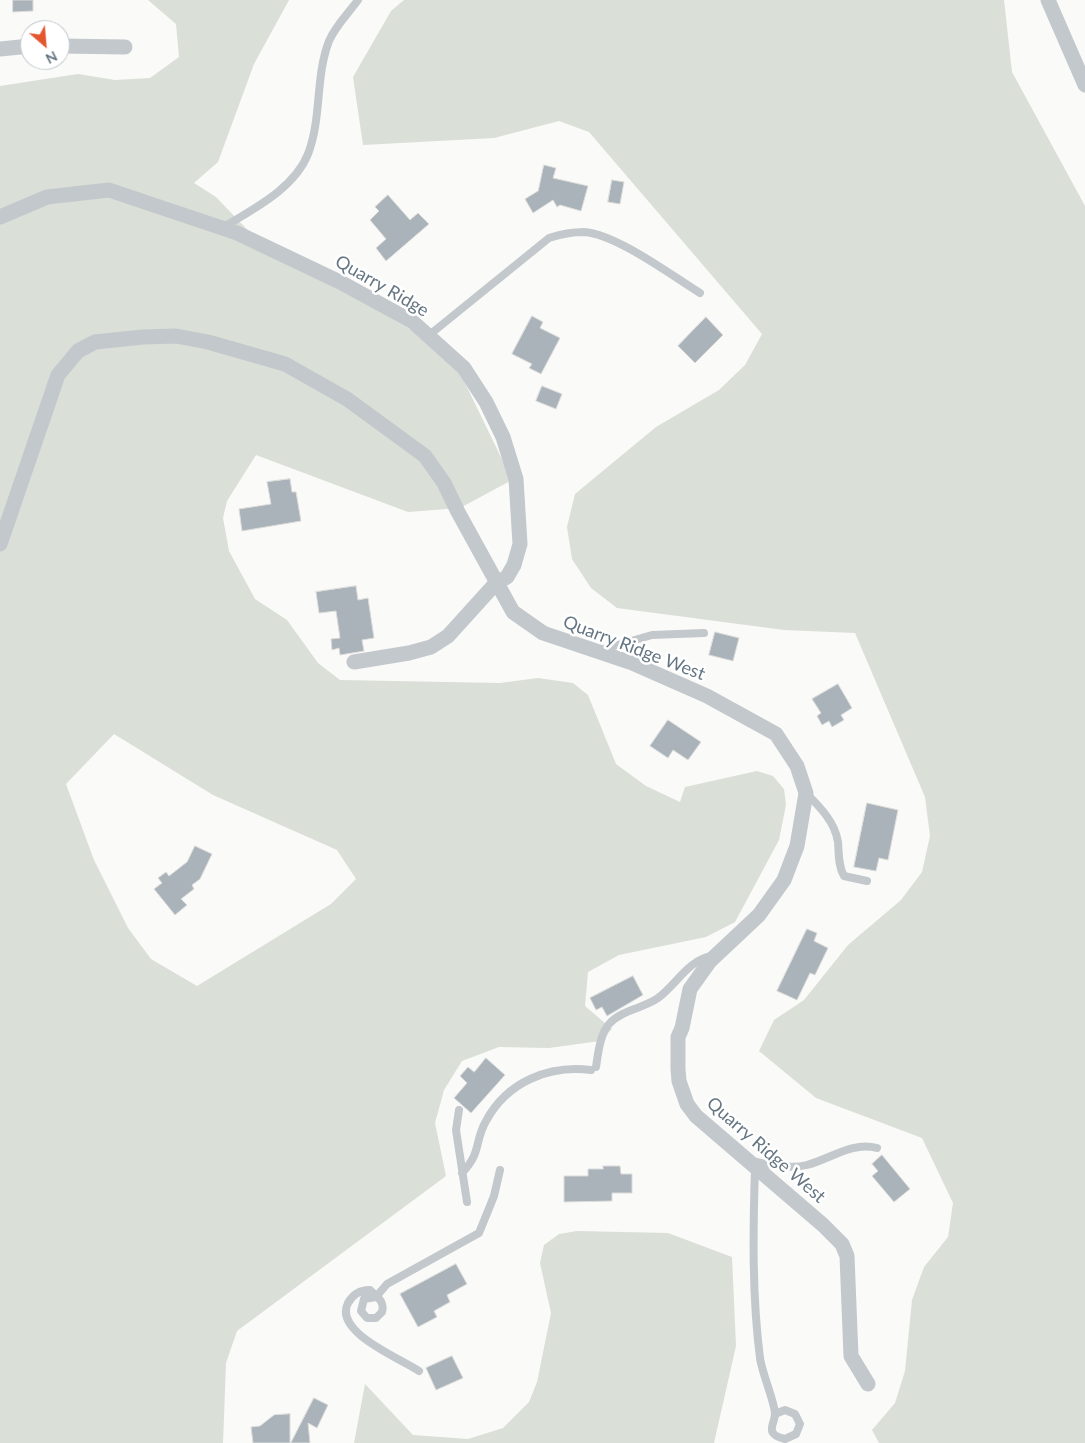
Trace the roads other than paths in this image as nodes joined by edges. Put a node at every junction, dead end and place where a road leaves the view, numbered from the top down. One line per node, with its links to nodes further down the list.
1 (358, 0): 9 (lane)
2 (1048, 0): 7 (street)
3 (70, 46): 5 (street)
4 (20, 47): 6 (street)
5 (125, 47)
6 (0, 49)
7 (1085, 85)
8 (0, 217): 9 (street, Quarry Ridge)
9 (222, 228): 11 (street, Quarry Ridge)
10 (700, 293): 11 (lane)
11 (428, 336): 13 (street, Quarry Ridge)
12 (0, 544): 13 (street, Quarry Ridge West)
13 (496, 582): 15 (street, Quarry Ridge West); 16 (street, Quarry Ridge)
14 (704, 633): 15 (lane)
15 (596, 651): 17 (street, Quarry Ridge West)
16 (354, 662)
17 (806, 793): 18 (lane); 19 (street, Quarry Ridge West)
18 (867, 881)
19 (717, 955): 22 (street, Quarry Ridge West); 24 (lane)
20 (459, 1110): 24 (lane)
21 (877, 1148): 22 (lane)
22 (751, 1163): 27 (street, Quarry Ridge West); 28 (lane)
23 (500, 1170): 26 (lane)
24 (462, 1173): 25 (lane)
25 (467, 1202)
26 (419, 1371)
27 (868, 1384)
28 (775, 1414)

